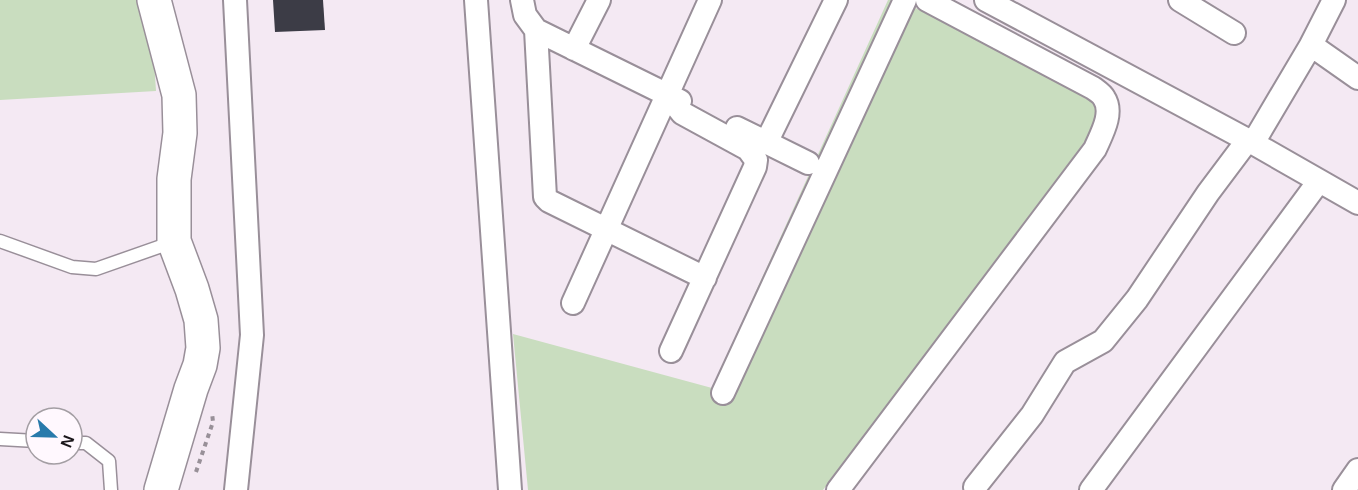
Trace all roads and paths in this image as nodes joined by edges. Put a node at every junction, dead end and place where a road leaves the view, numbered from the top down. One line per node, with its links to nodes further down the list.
1 (154, 0): 27 (street)
2 (235, 0): 39 (street)
3 (476, 0): 40 (street)
4 (522, 0): 14 (street)
5 (599, 0): 17 (street)
6 (710, 0): 19 (street)
7 (836, 0): 21 (street)
8 (905, 0): 31 (street)
9 (927, 0): 41 (street)
10 (986, 0): 13 (street)
11 (1180, 0): 15 (street)
12 (1334, 0): 16 (street)
13 (1023, 9): 20 (street)
14 (536, 30): 17 (street); 25 (street)
15 (1234, 33)
16 (1311, 45): 18 (street); 20 (street)
17 (574, 49): 19 (street)
18 (1358, 78)
19 (667, 94): 21 (street); 25 (street); 28 (street)
20 (1250, 142): 23 (street); 36 (street)
21 (766, 143): 22 (street)
22 (808, 163)
23 (1319, 181): 24 (street); 42 (street)
24 (1358, 203)
25 (606, 230): 28 (street); 29 (street)
26 (0, 241): 27 (lane)
27 (174, 242): 38 (street)
28 (705, 278): 30 (street)
29 (573, 303)
30 (671, 351)
31 (723, 393)
32 (0, 439): 33 (lane)
33 (24, 440)
34 (84, 444): 37 (lane)
35 (1358, 470): 43 (street)
36 (975, 487)
37 (111, 490)
38 (161, 490)
39 (237, 490)
40 (510, 490)
41 (838, 490)
42 (1091, 490)
43 (1344, 490)

